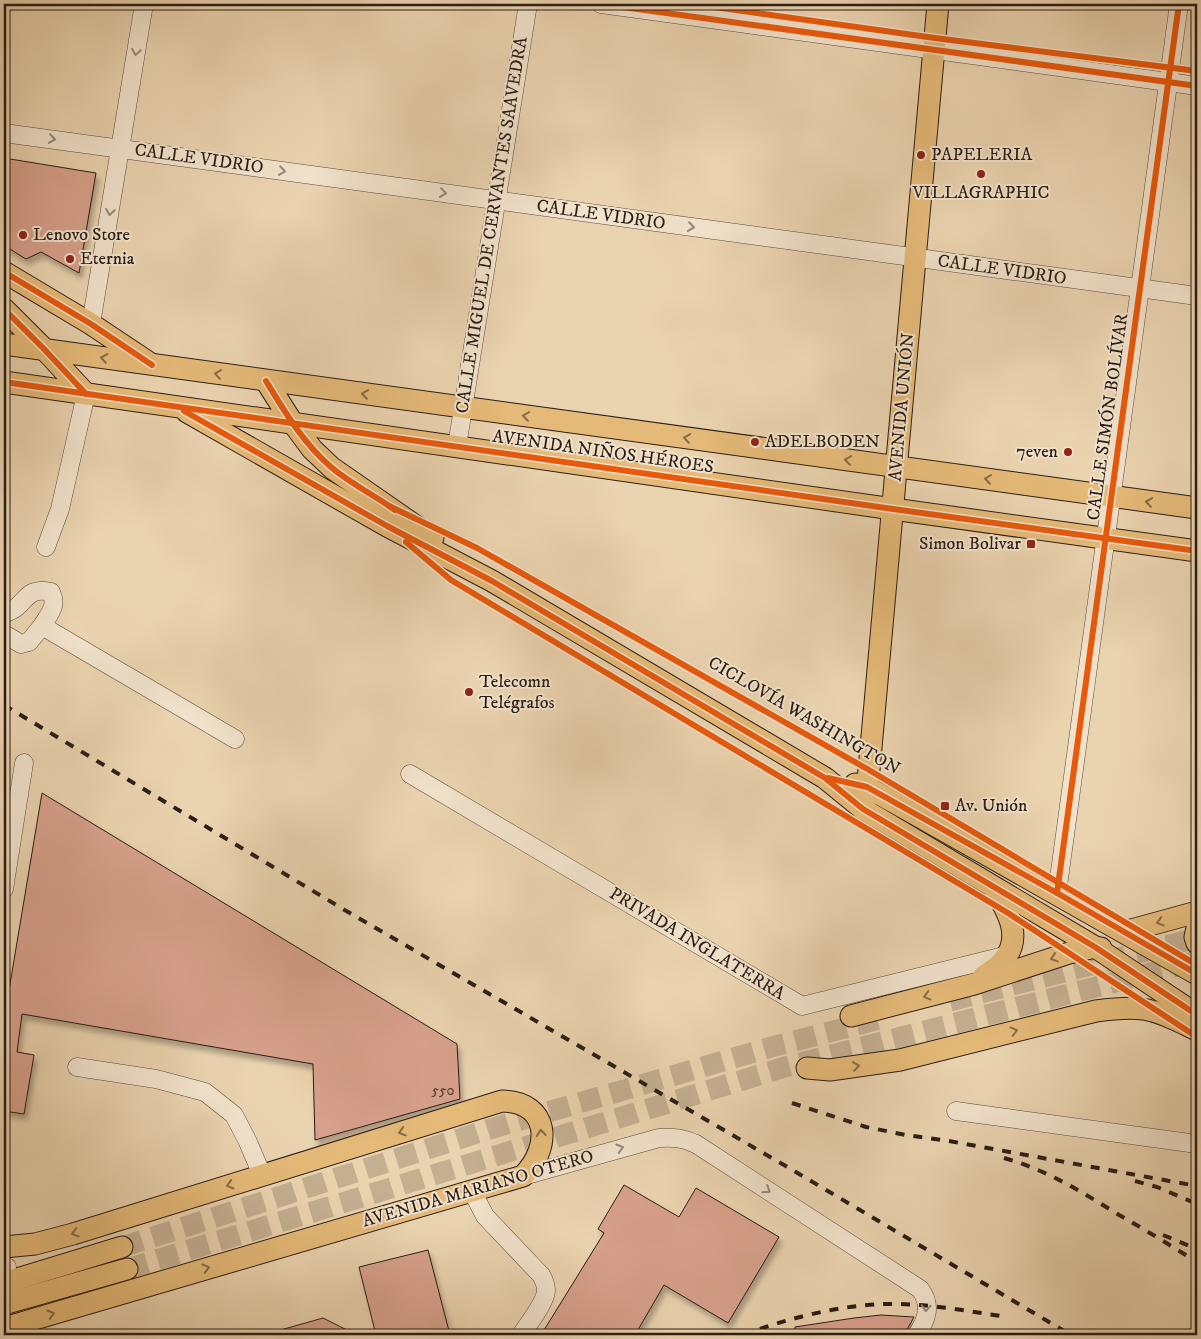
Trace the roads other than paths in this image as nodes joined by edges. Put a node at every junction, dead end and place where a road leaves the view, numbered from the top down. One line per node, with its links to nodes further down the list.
1 (144, 4): 10 (street, one-way to 10)
2 (528, 4): 11 (street, CALLE MIGUEL DE CERVANTES SAAVEDRA)
3 (601, 4): 6 (street)
4 (938, 4): 6 (main road, AVENIDA UNIÓN)
5 (1179, 4): 7 (street, CALLE SIMÓN BOLÍVAR)
6 (934, 50): 7 (street); 12 (main road, AVENIDA UNIÓN)
7 (1168, 82): 8 (street); 14 (street, CALLE SIMÓN BOLÍVAR)
8 (1197, 86)
9 (4, 133): 10 (street, CALLE VIDRIO, one-way to 10)
10 (120, 149): 11 (street, CALLE VIDRIO, one-way to 11); 17 (street, one-way to 17)
11 (496, 200): 12 (street, CALLE VIDRIO, one-way to 12); 25 (street, CALLE MIGUEL DE CERVANTES SAAVEDRA)
12 (915, 258): 14 (street, CALLE VIDRIO); 28 (main road, AVENIDA UNIÓN)
13 (4, 272): 17 (main road)
14 (1140, 289): 15 (street, CALLE VIDRIO); 29 (street, CALLE SIMÓN BOLÍVAR)
15 (1197, 296)
16 (4, 309): 19 (main road)
17 (91, 324): 20 (main road)
18 (4, 344): 19 (main road, AVENIDA NIÑOS HÉROES)
19 (44, 349): 20 (main road, AVENIDA NIÑOS HÉROES, one-way to 19); 23 (main road)
20 (152, 365): 21 (main road, AVENIDA NIÑOS HÉROES, one-way to 20)
21 (266, 381): 25 (main road, AVENIDA NIÑOS HÉROES, one-way to 21); 26 (main road)
22 (4, 382): 23 (main road, AVENIDA NIÑOS HÉROES)
23 (86, 394): 24 (main road, AVENIDA NIÑOS HÉROES); 33 (street)
24 (178, 407): 26 (main road, AVENIDA NIÑOS HÉROES); 35 (main road)
25 (463, 408): 27 (street, CALLE MIGUEL DE CERVANTES SAAVEDRA); 28 (main road, AVENIDA NIÑOS HÉROES, one-way to 25)
26 (292, 422): 27 (main road, AVENIDA NIÑOS HÉROES); 35 (main road)
27 (456, 446): 31 (main road, AVENIDA NIÑOS HÉROES)
28 (896, 466): 29 (main road, AVENIDA NIÑOS HÉROES, one-way to 28); 31 (main road, AVENIDA UNIÓN)
29 (1112, 496): 30 (main road, AVENIDA NIÑOS HÉROES, one-way to 29); 32 (street, CALLE SIMÓN BOLÍVAR)
30 (1197, 508)
31 (893, 509): 32 (main road, AVENIDA NIÑOS HÉROES); 43 (main road, AVENIDA UNIÓN)
32 (1106, 538): 34 (main road, AVENIDA NIÑOS HÉROES); 48 (street, CALLE SIMÓN BOLÍVAR)
33 (46, 547)
34 (1197, 550)
35 (492, 581): 42 (main road)
36 (4, 613): 37 (street)
37 (42, 626): 38 (street); 39 (street)
38 (4, 634)
39 (235, 739)
40 (24, 763): 45 (street)
41 (410, 774): 54 (street, PRIVADA INGLATERRA)
42 (825, 778): 43 (main road); 44 (main road)
43 (867, 787): 44 (main road, AVENIDA UNIÓN); 48 (main road)
44 (863, 809): 46 (main road)
45 (10, 817): 47 (street)
46 (994, 888): 53 (main road); 54 (main road)
47 (4, 889)
48 (1057, 893): 51 (main road)
49 (1197, 912): 51 (main road, one-way to 51)
50 (1197, 928): 52 (main road)
51 (1124, 932): 55 (main road)
52 (1197, 943)
53 (1095, 947): 56 (main road, one-way to 56); 57 (main road); 58 (main road)
54 (1008, 954): 56 (main road)
55 (1197, 974)
56 (974, 984): 59 (main road, one-way to 59)
57 (1197, 987)
58 (1197, 1015)
59 (850, 1016)
60 (1197, 1030): 62 (main road, one-way to 60)
61 (77, 1066): 65 (street)
62 (807, 1068)
63 (956, 1111): 64 (street)
64 (1197, 1144)
65 (262, 1175): 66 (main road, one-way to 65); 69 (main road, one-way to 69)
66 (523, 1176): 67 (main road, AVENIDA MARIANO OTERO); 73 (street, AVENIDA MARIANO OTERO, one-way to 73)
67 (472, 1191): 72 (main road, AVENIDA MARIANO OTERO, one-way to 67); 74 (street)
68 (114, 1250): 69 (main road)
69 (4, 1266)
70 (127, 1269): 71 (main road)
71 (4, 1304)
72 (4, 1328)
73 (923, 1333)
74 (522, 1335)

